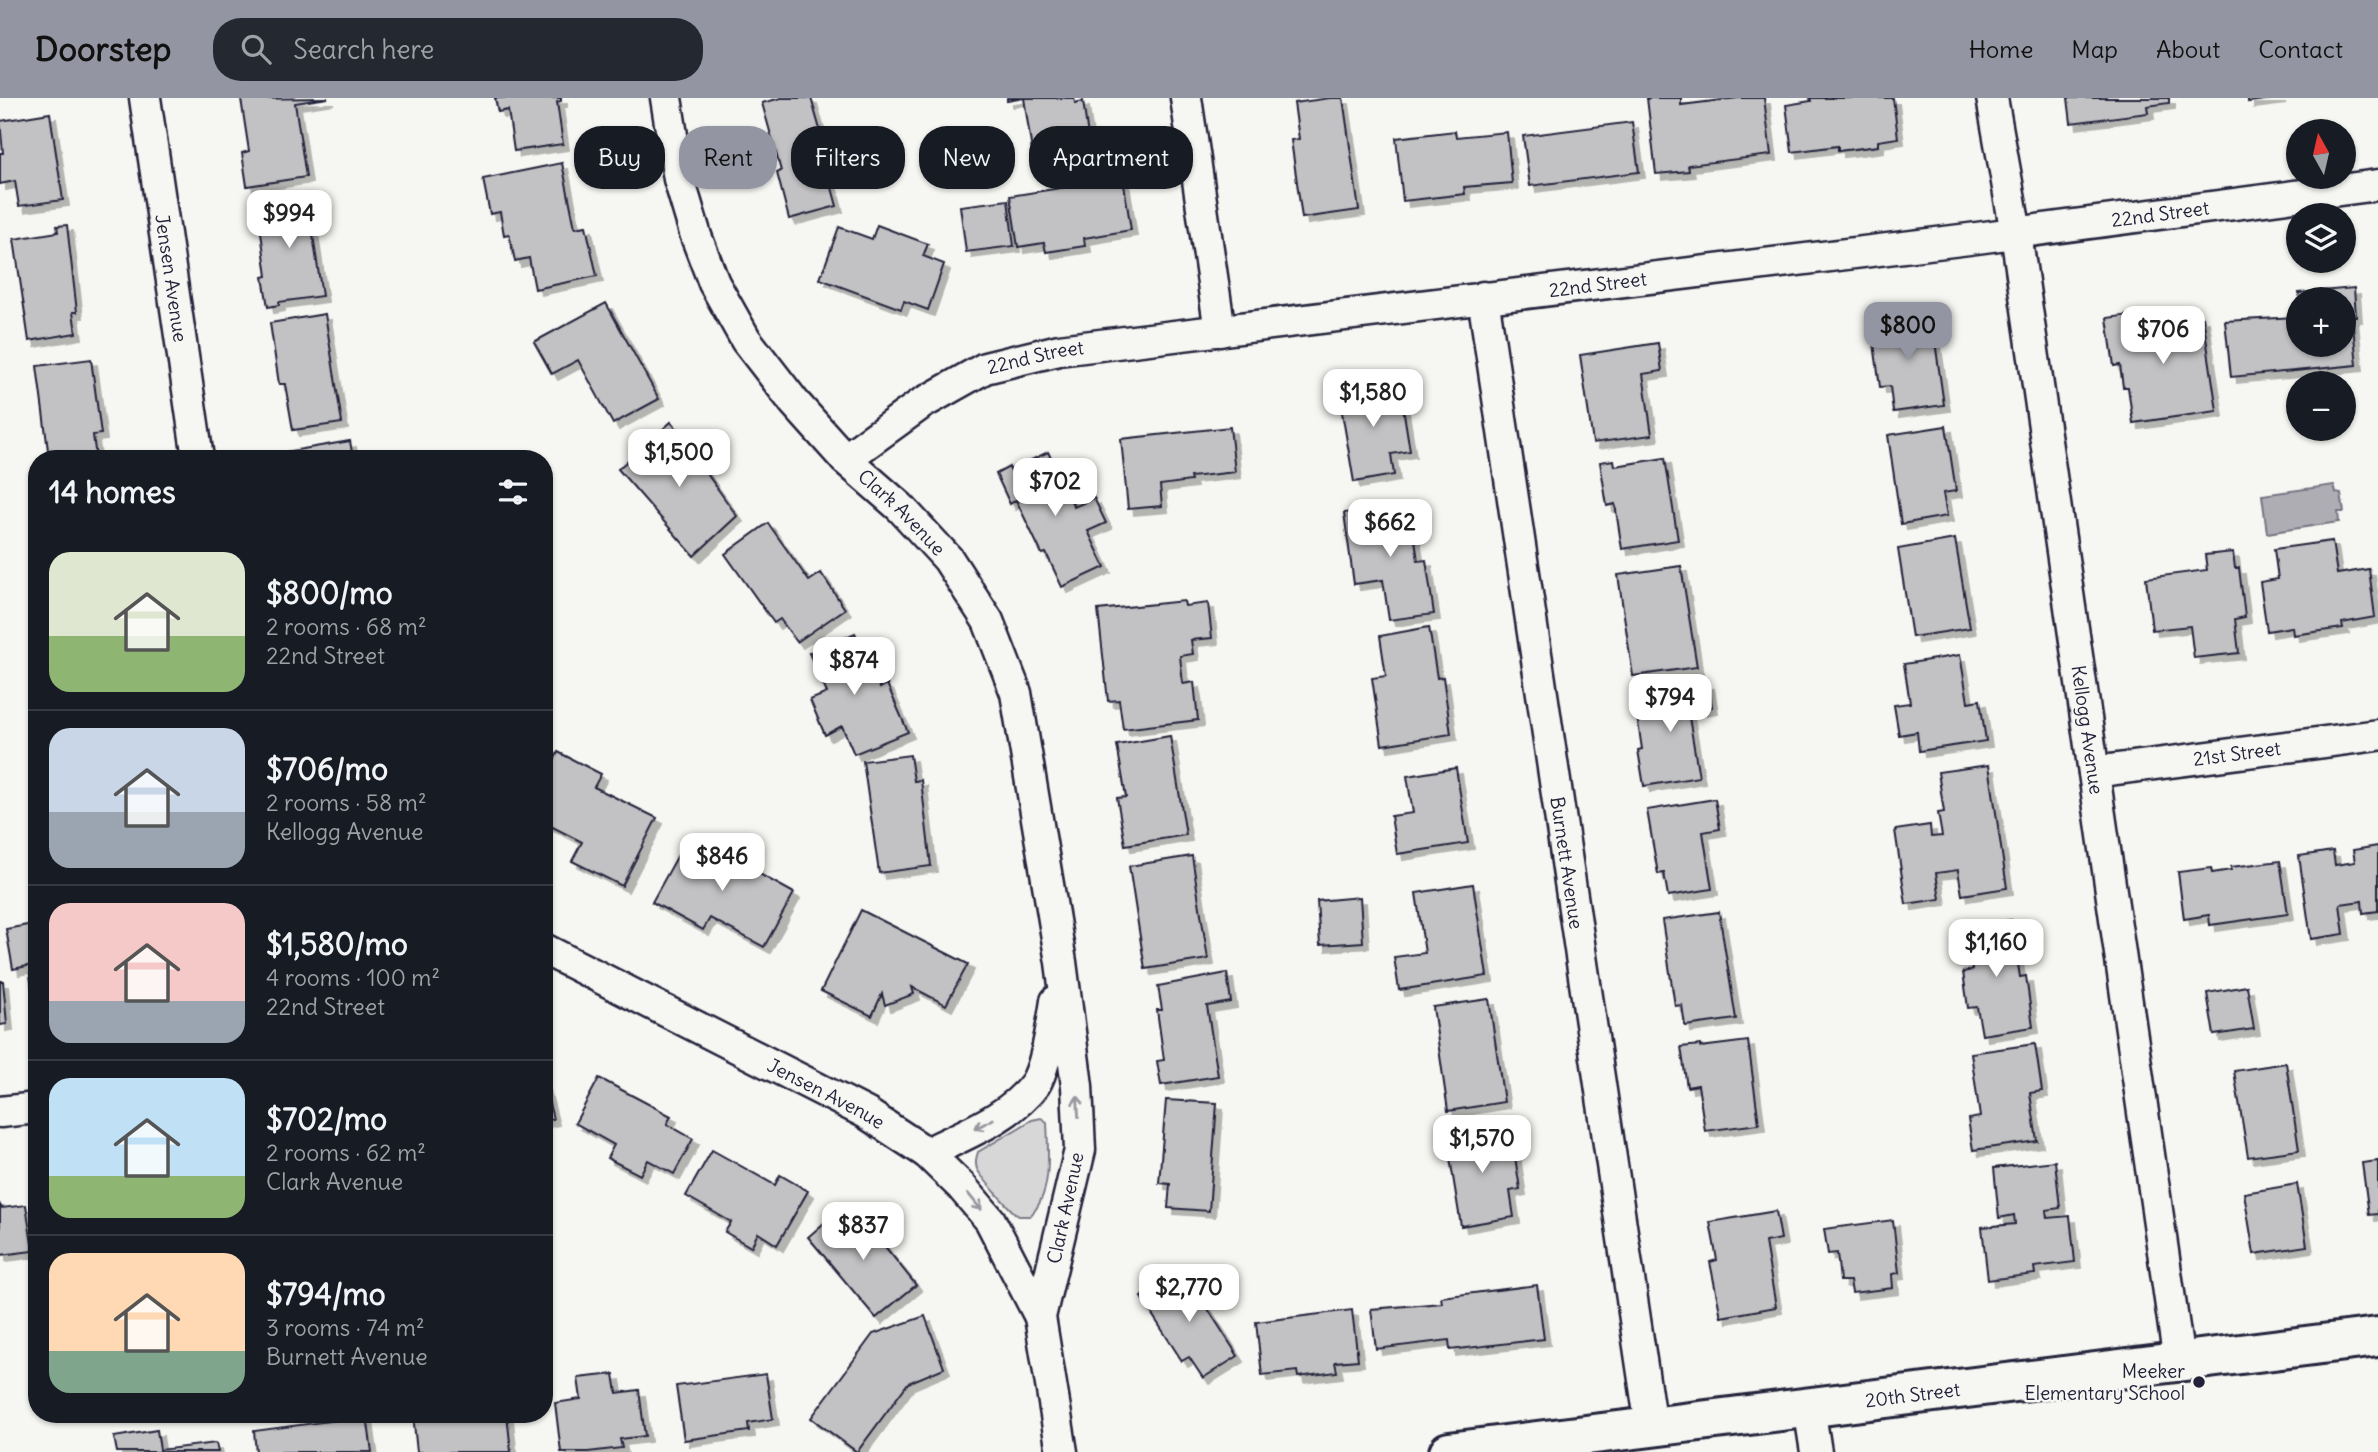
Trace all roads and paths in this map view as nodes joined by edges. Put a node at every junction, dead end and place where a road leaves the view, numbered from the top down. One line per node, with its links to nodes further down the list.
1 (145, 98): 9 (street, Jensen Avenue)
2 (666, 98): 10 (street, Clark Avenue)
3 (1186, 98): 8 (street)
4 (1992, 98): 6 (street, Kellogg Avenue)
5 (2378, 185): 6 (street, 22nd Street)
6 (2017, 233): 7 (street, 22nd Street); 12 (street, Kellogg Avenue)
7 (1483, 298): 8 (street, 22nd Street); 22 (street, Burnett Avenue)
8 (1220, 331): 10 (street, 22nd Street)
9 (197, 450)
10 (845, 459): 14 (street, Clark Avenue)
11 (2378, 735): 12 (street, 21st Street)
12 (2094, 772): 20 (street, Kellogg Avenue)
13 (553, 954): 17 (street, Jensen Avenue)
14 (1060, 962): 17 (street, Clark Avenue, one-way to 17); 18 (street, Clark Avenue, one-way to 14)
15 (28, 1109): 16 (street)
16 (0, 1112)
17 (927, 1153): 18 (street, Jensen Avenue, one-way to 18)
18 (1040, 1317): 23 (street, Clark Avenue)
19 (2378, 1337): 20 (street, 20th Street)
20 (2179, 1362): 21 (street, 20th Street)
21 (1809, 1407): 22 (street, 20th Street); 25 (street)
22 (1651, 1427): 24 (street, 20th Street)
23 (1062, 1452)
24 (1449, 1452)
25 (1816, 1452)

